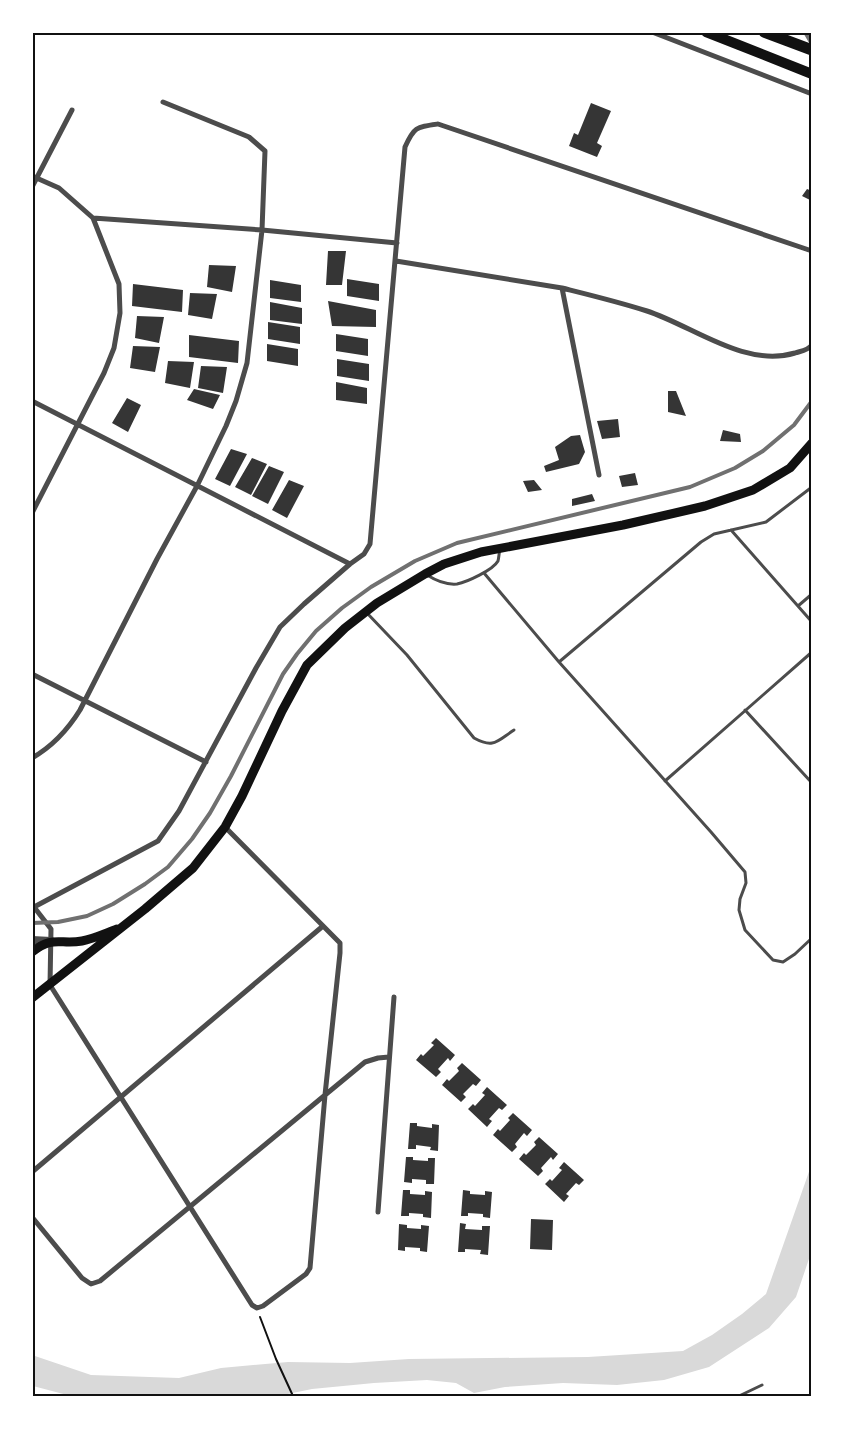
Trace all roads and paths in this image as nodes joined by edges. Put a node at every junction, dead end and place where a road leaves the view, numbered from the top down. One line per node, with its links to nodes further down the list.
1 (652, 32): 6 (street)
2 (706, 32): 5 (highway)
3 (766, 33): 4 (highway)
4 (812, 50)
5 (812, 74)
6 (812, 94)
7 (163, 102): 12 (street)
8 (72, 110): 9 (street)
9 (35, 177): 10 (street); 11 (street)
10 (32, 187)
11 (93, 218): 12 (street); 19 (street)
12 (262, 230): 13 (street); 22 (street)
13 (397, 243): 14 (street); 15 (street)
14 (812, 251)
15 (396, 261): 16 (street); 27 (street)
16 (562, 288): 17 (street); 21 (street)
17 (812, 345)
18 (32, 401): 19 (street)
19 (78, 425): 22 (street); 24 (street)
20 (812, 443): 26 (main road)
21 (599, 475)
22 (197, 486): 27 (street); 37 (street)
23 (812, 487): 25 (lane)
24 (32, 513)
25 (731, 530): 31 (lane); 35 (lane)
26 (500, 549): 28 (lane); 29 (main road)
27 (350, 564): 41 (street)
28 (484, 573): 29 (lane); 35 (lane)
29 (425, 574): 32 (main road)
30 (812, 594): 31 (lane)
31 (798, 606): 33 (lane)
32 (366, 612): 39 (lane); 44 (main road)
33 (812, 622)
34 (812, 652): 38 (lane)
35 (559, 662): 42 (lane)
36 (32, 674): 37 (street)
37 (85, 702): 40 (street); 41 (street)
38 (745, 710): 42 (lane); 43 (lane)
39 (514, 730)
40 (32, 758)
41 (206, 762): 45 (street)
42 (665, 781): 48 (lane)
43 (812, 783)
44 (225, 827): 46 (main road); 47 (street)
45 (33, 906): 50 (street)
46 (124, 926): 50 (main road); 52 (main road)
47 (323, 926): 56 (street); 57 (street)
48 (812, 938)
49 (32, 940): 50 (street)
50 (51, 941): 51 (main road); 52 (street)
51 (32, 952)
52 (50, 985): 54 (main road); 57 (street)
53 (394, 997): 55 (street)
54 (33, 998)
55 (389, 1057): 56 (street); 60 (street)
56 (325, 1095): 59 (street); 62 (street)
57 (120, 1098): 58 (street); 59 (street)
58 (32, 1172)
59 (189, 1207): 61 (street); 62 (street)
60 (378, 1212)
61 (32, 1217)
62 (257, 1308): 64 (path)
63 (762, 1385): 65 (lane)
64 (293, 1396)
65 (739, 1396)

